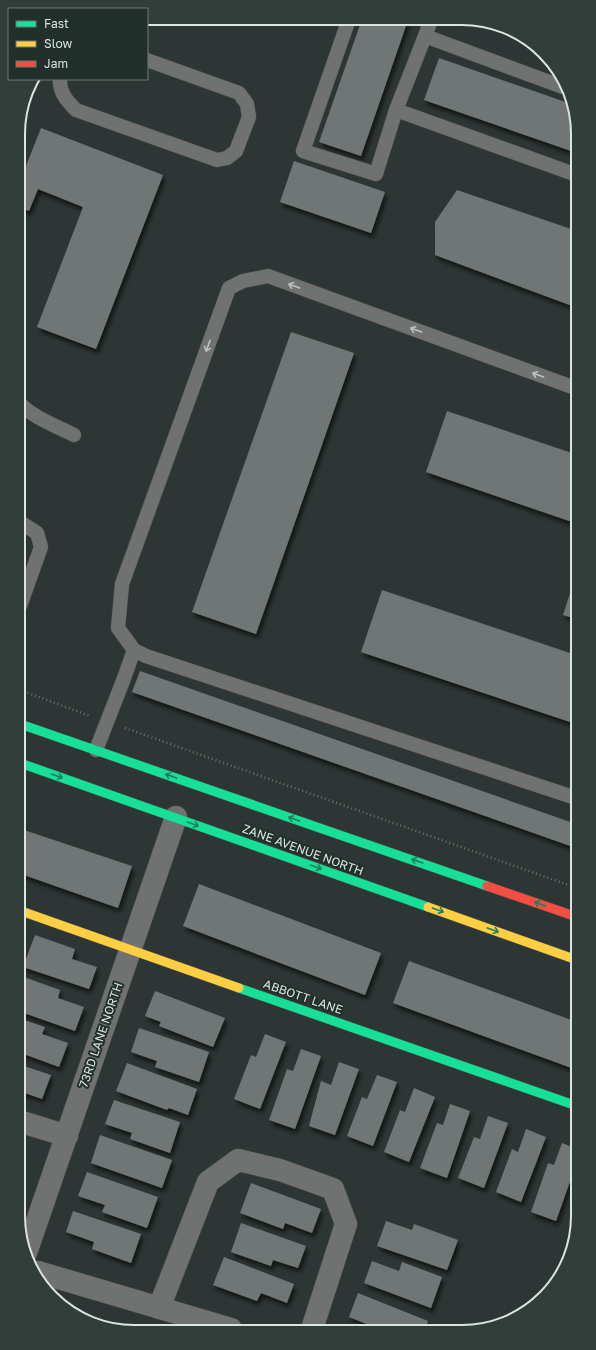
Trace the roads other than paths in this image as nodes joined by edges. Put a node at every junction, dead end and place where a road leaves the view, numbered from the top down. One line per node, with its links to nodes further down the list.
1 (347, 25): 7 (lane)
2 (429, 25): 3 (lane)
3 (425, 36): 6 (lane); 7 (lane)
4 (148, 60): 5 (lane)
5 (60, 80)
6 (559, 86)
7 (396, 110): 8 (lane)
8 (571, 173)
9 (571, 387): 14 (lane, one-way to 14)
10 (25, 408): 11 (lane)
11 (74, 435)
12 (25, 525): 13 (lane)
13 (25, 592)
14 (134, 650): 16 (lane); 18 (lane)
15 (25, 726): 16 (street)
16 (96, 750): 21 (street, one-way to 16)
17 (25, 765): 19 (street, ZANE AVENUE NORTH, one-way to 19)
18 (571, 796)
19 (176, 817): 22 (street, 73RD LANE NORTH); 23 (street, ZANE AVENUE NORTH, one-way to 23)
20 (25, 912): 22 (street, ABBOTT LANE)
21 (571, 915)
22 (130, 949): 24 (street, ABBOTT LANE); 26 (street, 73RD LANE NORTH)
23 (571, 958)
24 (571, 1104)
25 (25, 1123): 26 (street)
26 (67, 1136): 27 (street, 73RD LANE NORTH)
27 (29, 1244)
28 (41, 1273): 29 (street)
29 (159, 1308): 30 (street); 32 (street)
30 (180, 1322): 31 (street)
31 (202, 1325)
32 (313, 1325)

